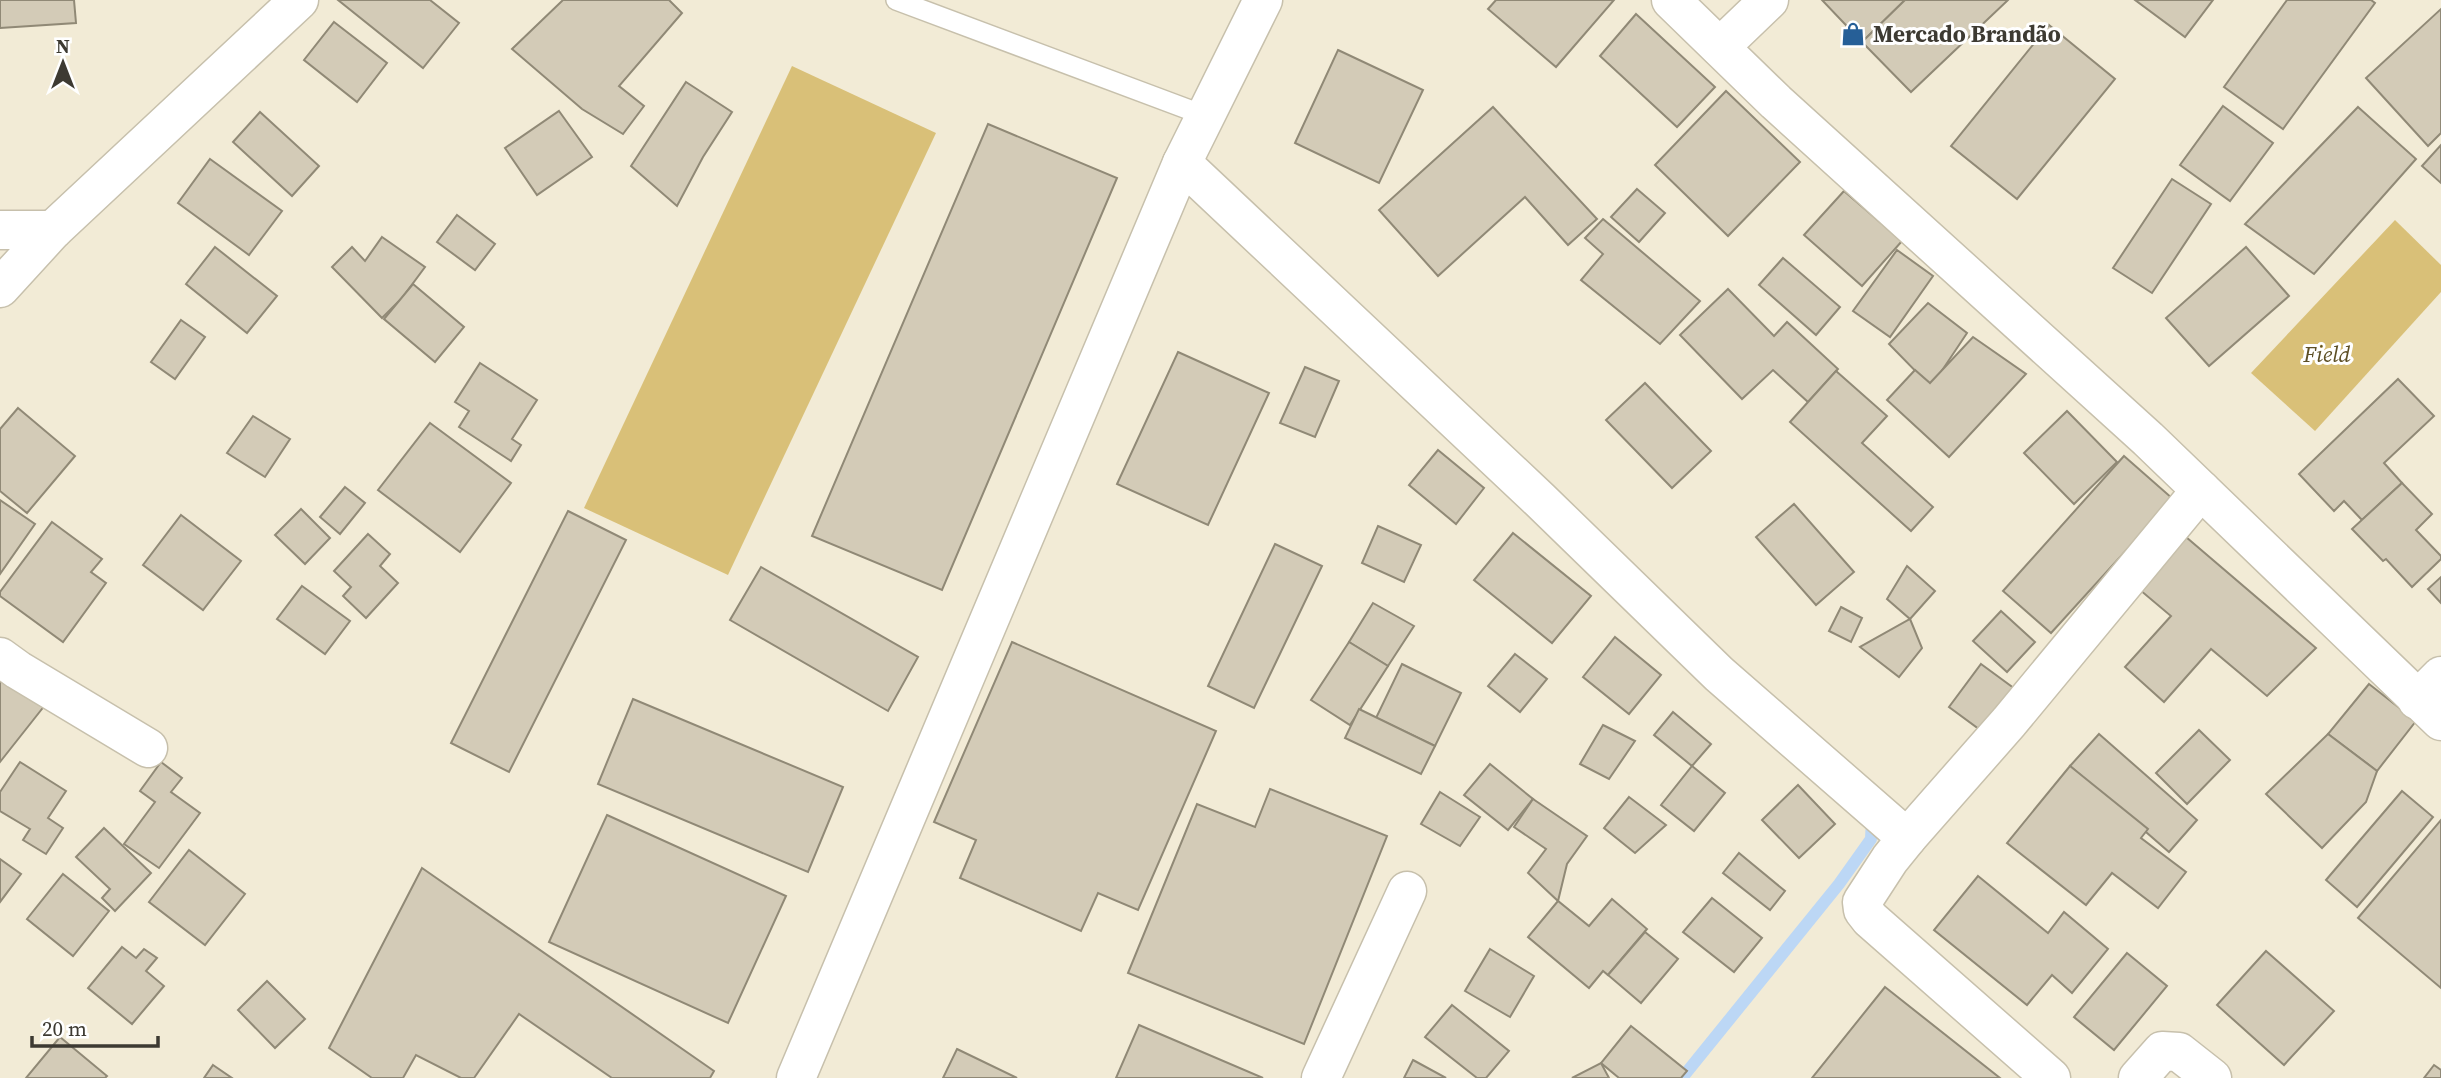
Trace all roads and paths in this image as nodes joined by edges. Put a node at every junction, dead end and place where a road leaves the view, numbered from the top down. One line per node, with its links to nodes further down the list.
1 (299, 0): 10 (street)
2 (896, 0): 7 (lane)
3 (1263, 0): 7 (street)
4 (1671, 0): 6 (street)
5 (1769, 0): 6 (street)
6 (1720, 47): 12 (street)
7 (1206, 116): 8 (street)
8 (1182, 163): 16 (street); 18 (street)
9 (0, 230): 10 (street)
10 (53, 230): 11 (street)
11 (0, 288)
12 (2201, 490): 14 (street); 16 (street)
13 (0, 657): 15 (street)
14 (2433, 699)
15 (148, 748)
16 (1907, 838): 20 (street)
17 (1407, 891): 19 (street)
18 (796, 1078)
19 (1321, 1078)
20 (2051, 1078)
21 (2138, 1078): 22 (street)
22 (2212, 1078)

